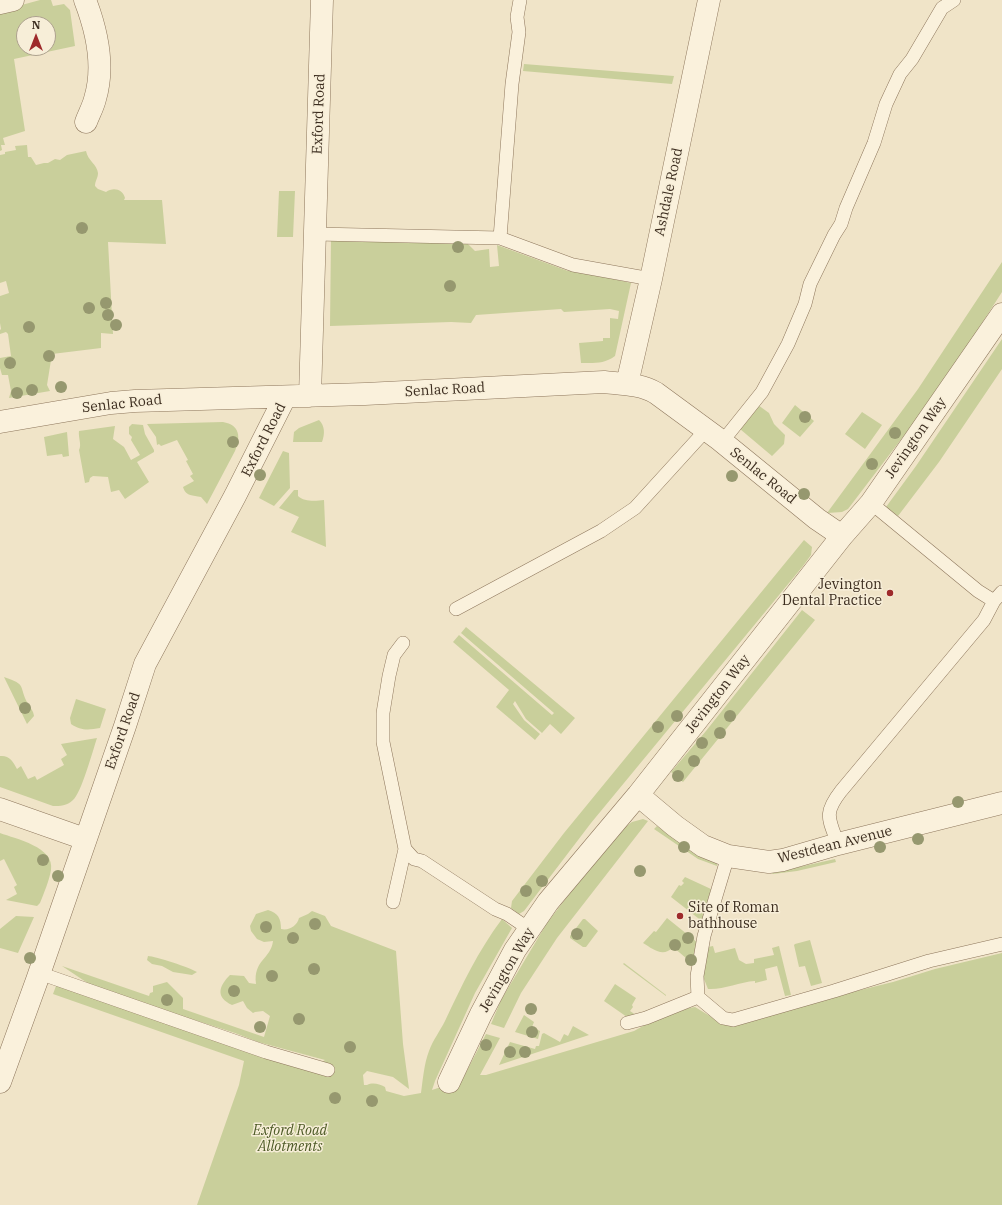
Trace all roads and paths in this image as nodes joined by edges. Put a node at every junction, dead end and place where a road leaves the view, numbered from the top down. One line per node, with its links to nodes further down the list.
1 (13, 0): 7 (street)
2 (85, 0): 8 (street)
3 (322, 0): 9 (street, Exford Road)
4 (520, 0): 10 (lane)
5 (710, 0): 11 (street, Ashdale Road)
6 (954, 0): 17 (lane)
7 (0, 3)
8 (86, 122)
9 (316, 234): 10 (lane); 14 (street, Exford Road)
10 (500, 238): 11 (lane)
11 (651, 279): 13 (street, Ashdale Road)
12 (1002, 314): 18 (street, Jevington Way)
13 (627, 384): 14 (street, Senlac Road); 17 (street, Senlac Road)
14 (310, 396): 15 (street, Senlac Road)
15 (285, 397): 16 (street, Senlac Road); 26 (street, Exford Road)
16 (0, 422)
17 (714, 436): 19 (street, Senlac Road); 21 (lane)
18 (871, 502): 19 (street, Jevington Way); 20 (lane)
19 (842, 536): 23 (street, Jevington Way)
20 (998, 596): 27 (lane)
21 (456, 609)
22 (403, 643): 28 (lane)
23 (638, 795): 29 (street, Westdean Avenue); 33 (street, Jevington Way)
24 (1002, 803): 27 (street, Westdean Avenue)
25 (0, 809): 26 (street)
26 (85, 839): 35 (street, Exford Road)
27 (838, 844): 29 (street, Westdean Avenue)
28 (405, 848): 30 (lane); 31 (lane)
29 (728, 856): 36 (lane)
30 (414, 859): 31 (lane); 33 (lane)
31 (401, 866): 32 (lane)
32 (393, 902)
33 (529, 929): 40 (street, Jevington Way)
34 (1002, 944): 36 (lane)
35 (39, 973): 38 (lane); 39 (street, Exford Road)
36 (698, 996): 37 (lane)
37 (627, 1023)
38 (328, 1070)
39 (0, 1082)
40 (449, 1082)

